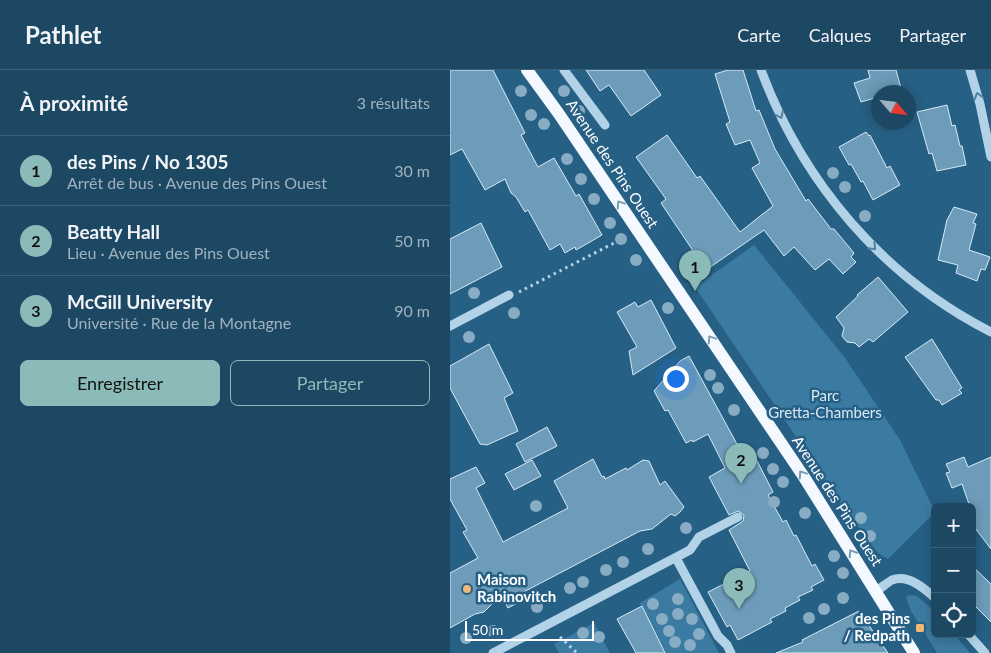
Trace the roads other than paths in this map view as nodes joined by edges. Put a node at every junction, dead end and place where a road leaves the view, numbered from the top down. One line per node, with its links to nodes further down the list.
1 (527, 70): 12 (main road, Avenue des Pins Ouest, one-way to 1)
2 (564, 70): 5 (street)
3 (761, 70): 9 (street, one-way to 9)
4 (970, 70): 6 (street, one-way to 4)
5 (604, 125)
6 (991, 157)
7 (509, 295): 8 (street)
8 (450, 326)
9 (991, 332)
10 (738, 516): 11 (street)
11 (676, 558): 15 (street); 16 (street)
12 (876, 591): 13 (street); 17 (main road, Avenue des Pins Ouest)
13 (931, 595)
14 (972, 638): 18 (street)
15 (494, 653)
16 (731, 653)
17 (914, 653)
18 (985, 653)

